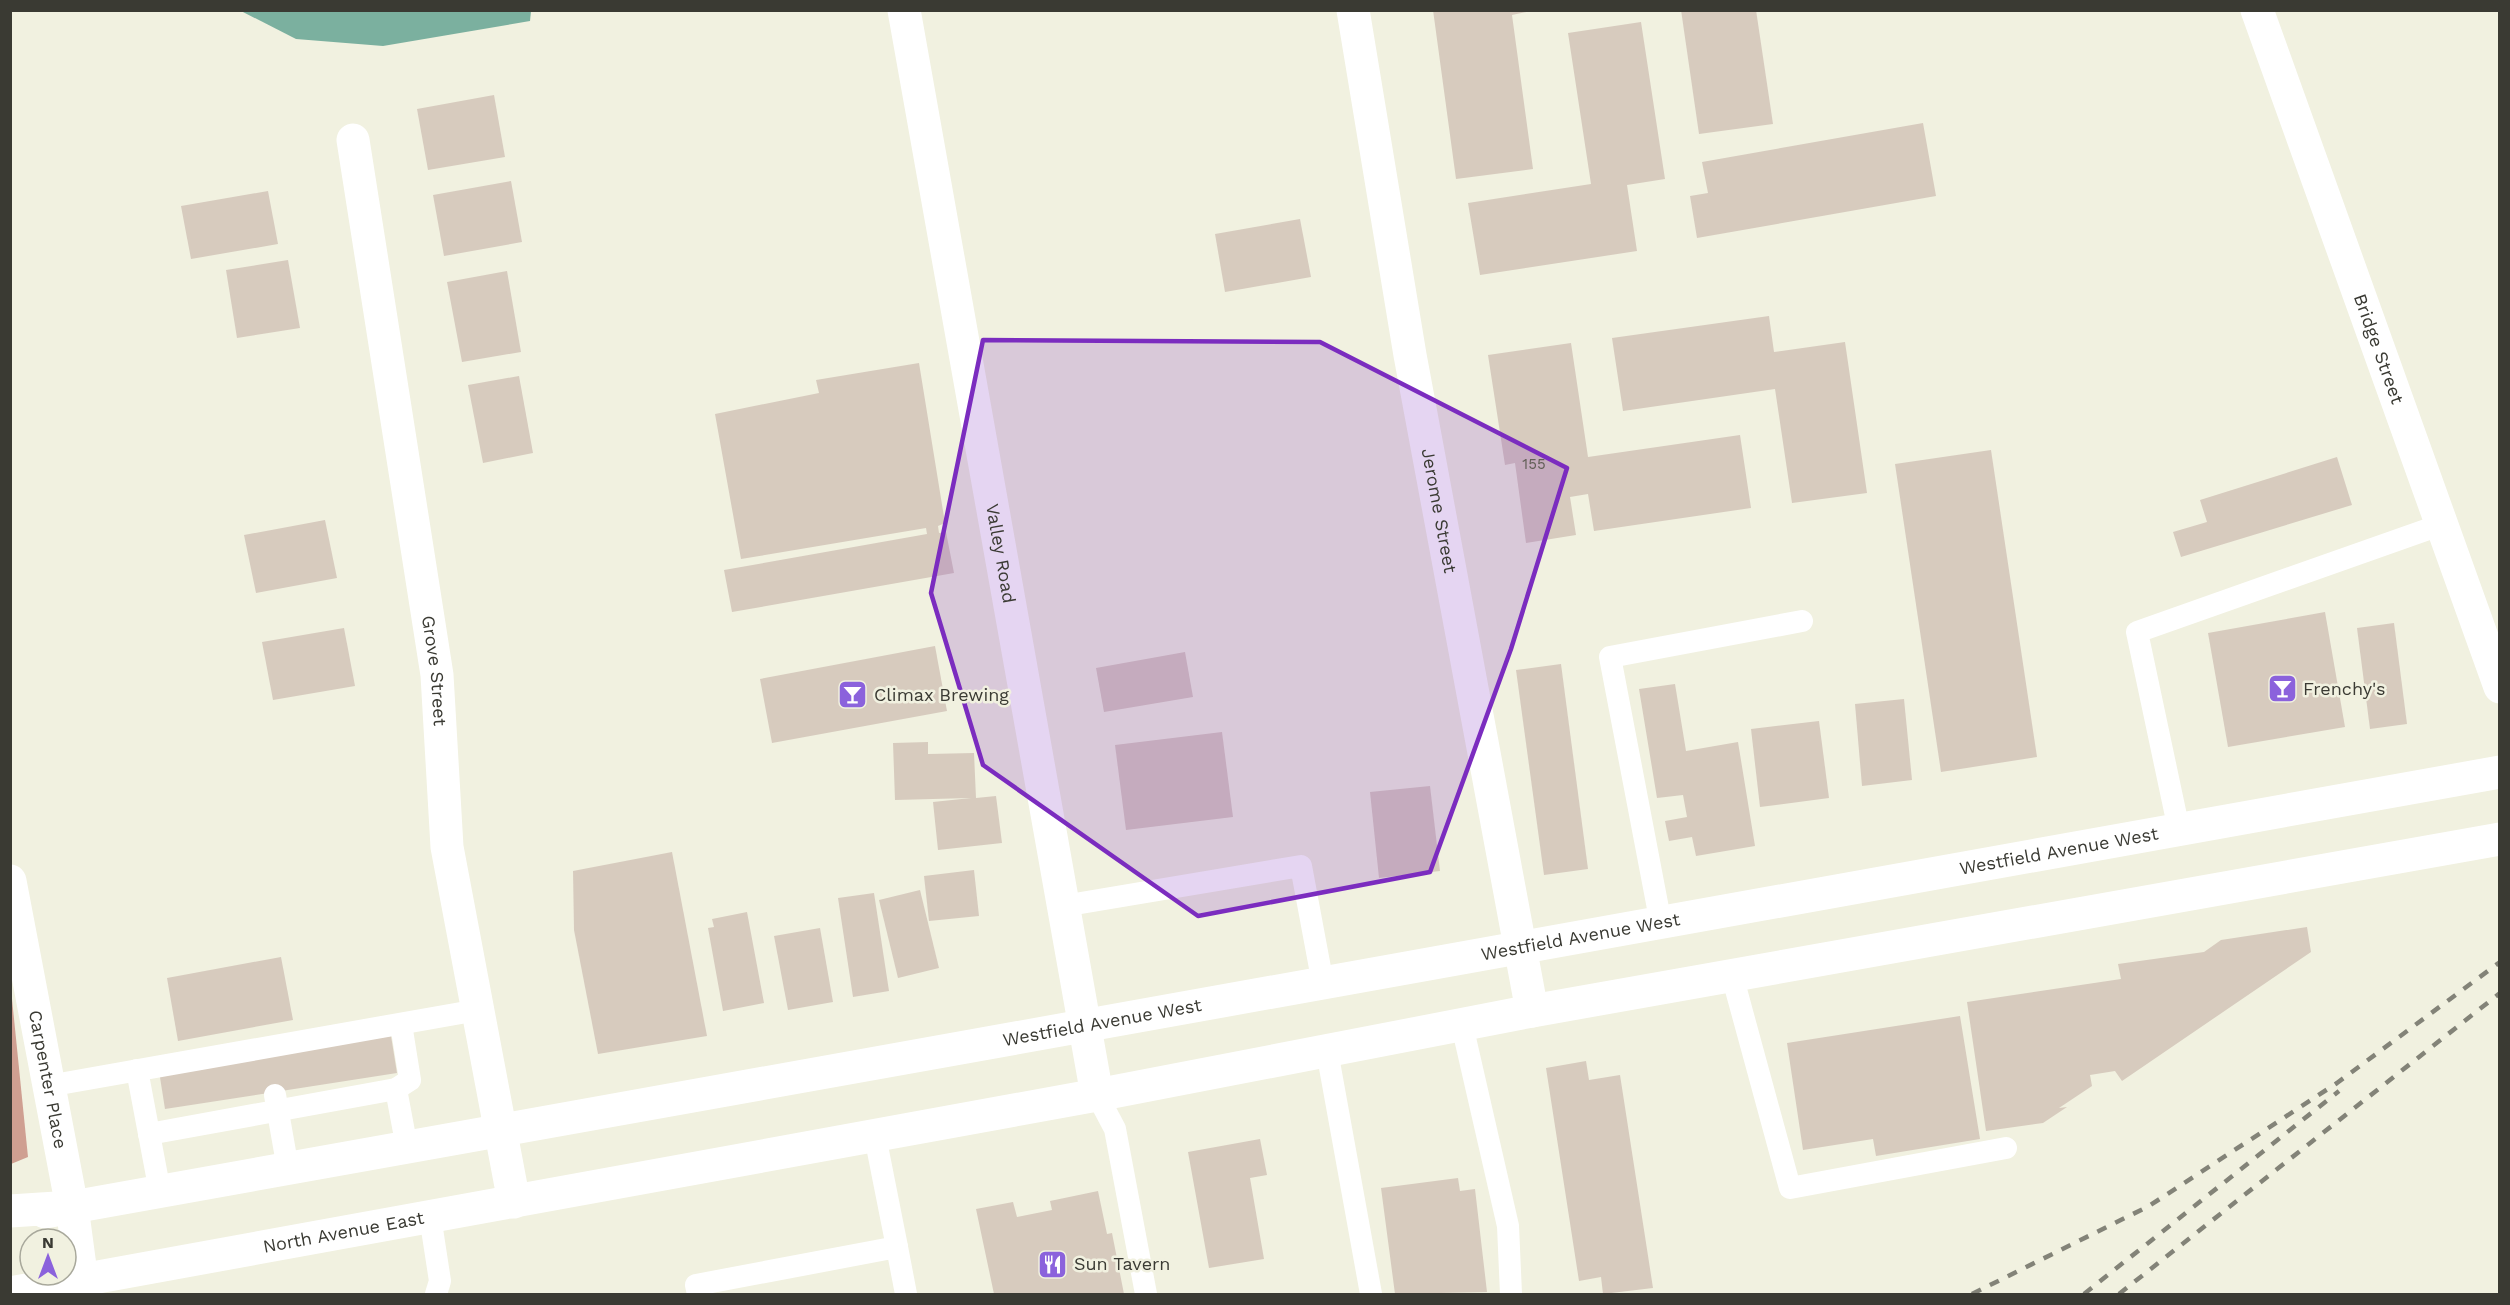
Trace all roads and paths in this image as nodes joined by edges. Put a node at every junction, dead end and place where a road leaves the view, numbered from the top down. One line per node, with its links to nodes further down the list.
1 (904, 10): 12 (main road, Valley Road)
2 (1353, 10): 14 (main road, Jerome Street)
3 (2257, 10): 5 (main road, Bridge Street)
4 (353, 140): 17 (main road, Grove Street)
5 (2440, 525): 7 (main road, Bridge Street); 9 (lane)
6 (1802, 621): 13 (lane)
7 (2499, 687)
8 (2499, 772): 9 (main road, Westfield Avenue West)
9 (2179, 830): 13 (main road, Westfield Avenue West)
10 (2499, 839): 15 (main road)
11 (10, 881): 24 (main road, Carpenter Place)
12 (1063, 906): 16 (lane); 21 (main road, Valley Road)
13 (1661, 924): 14 (main road, Westfield Avenue West)
14 (1521, 949): 16 (main road, Westfield Avenue West); 18 (main road, Jerome Street)
15 (1732, 975): 18 (main road); 32 (lane)
16 (1323, 984): 21 (main road, Westfield Avenue West)
17 (478, 1010): 19 (lane); 28 (main road, Grove Street)
18 (1532, 1011): 20 (main road)
19 (401, 1024): 23 (lane); 25 (lane)
20 (1462, 1025): 22 (main road); 48 (lane)
21 (1085, 1027): 26 (main road, Valley Road); 28 (main road, Westfield Avenue West)
22 (1327, 1051): 26 (main road); 47 (lane)
23 (137, 1070): 24 (lane); 29 (lane)
24 (48, 1086): 36 (main road, Carpenter Place)
25 (396, 1089): 27 (lane); 31 (lane)
26 (1097, 1095): 30 (main road); 46 (lane)
27 (276, 1103): 29 (lane); 33 (lane)
28 (500, 1131): 31 (main road); 35 (main road, Grove Street)
29 (149, 1134): 34 (lane)
30 (875, 1136): 35 (main road, North Avenue East); 40 (lane)
31 (407, 1148): 33 (main road)
32 (2006, 1148)
33 (288, 1169): 34 (main road)
34 (160, 1192): 36 (main road)
35 (514, 1202): 38 (main road, North Avenue East)
36 (72, 1208): 37 (main road); 39 (main road); 41 (main road, Carpenter Place)
37 (10, 1212)
38 (430, 1216): 41 (main road, North Avenue East); 43 (lane)
39 (10, 1219)
40 (897, 1247): 44 (lane); 45 (lane)
41 (83, 1288): 42 (main road, North Avenue East)
42 (10, 1293)
43 (436, 1294)
44 (698, 1294)
45 (906, 1294)
46 (1146, 1294)
47 (1371, 1294)
48 (1511, 1294)

